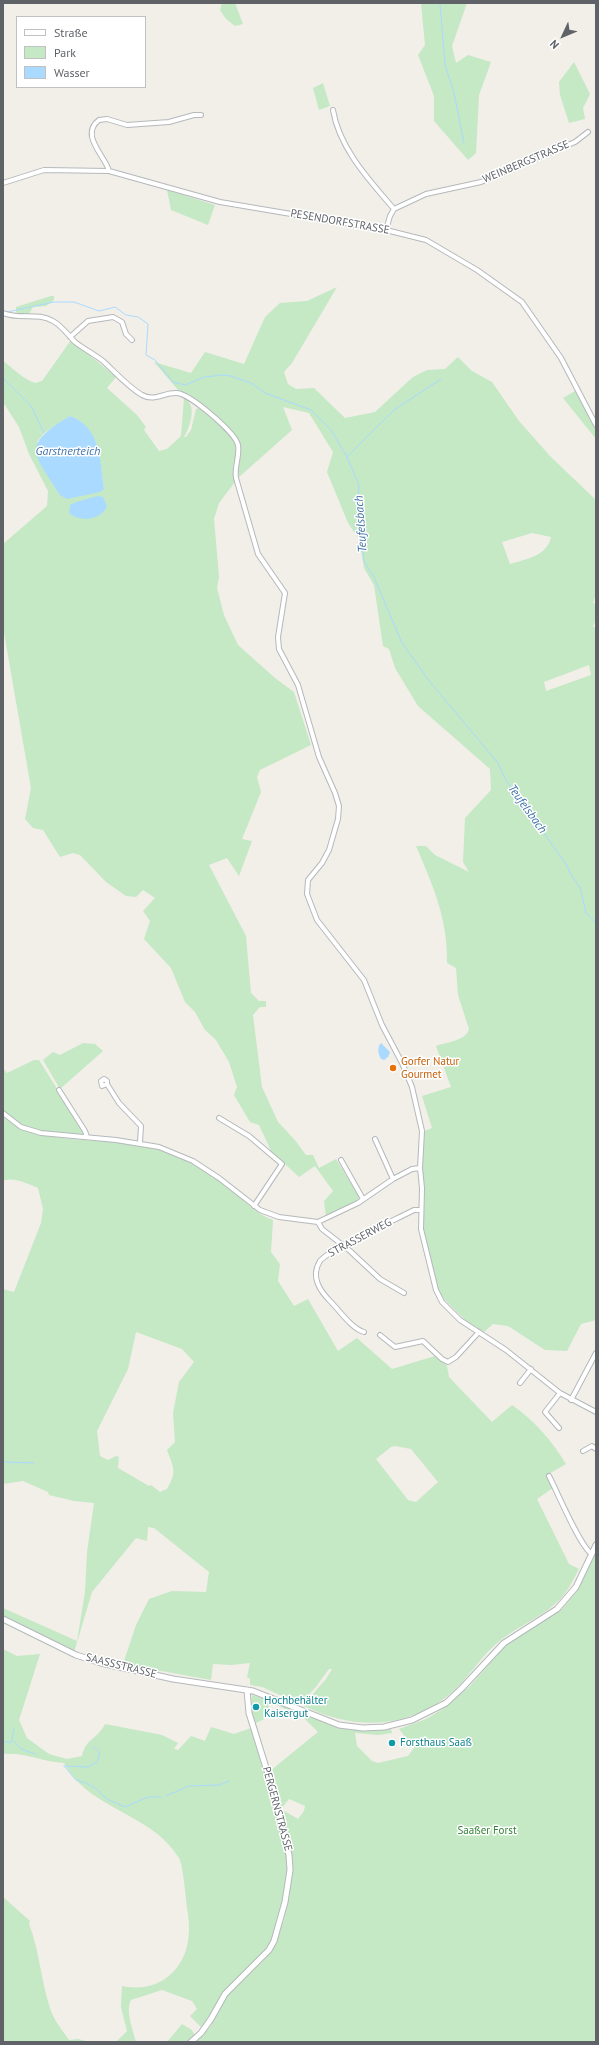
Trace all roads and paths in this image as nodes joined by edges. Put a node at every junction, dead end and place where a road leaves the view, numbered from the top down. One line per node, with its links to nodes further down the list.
1 (333, 110): 6 (street)
2 (201, 115): 4 (street)
3 (588, 132): 6 (street, WEINBERGSTRASSE)
4 (109, 171): 5 (street, PESENDORFSTRASSE); 7 (street, PESENDORFSTRASSE)
5 (3, 183)
6 (394, 209): 7 (street)
7 (386, 230): 11 (street, PESENDORFSTRASSE)
8 (3, 313): 9 (street)
9 (70, 336): 10 (street); 20 (street)
10 (132, 340)
11 (596, 425)
12 (107, 1084): 18 (street)
13 (59, 1090): 16 (street)
14 (3, 1113): 16 (street)
15 (219, 1118): 23 (street)
16 (87, 1137): 18 (street)
17 (374, 1139): 21 (street)
18 (140, 1142): 23 (street)
19 (341, 1160): 22 (street)
20 (420, 1168): 21 (street); 24 (street)
21 (393, 1179): 22 (street)
22 (363, 1199): 25 (street)
23 (254, 1206): 25 (street)
24 (420, 1210): 26 (street, STRASSERWEG); 29 (street)
25 (318, 1222): 26 (street)
26 (344, 1246): 27 (street); 28 (street, STRASSERWEG)
27 (404, 1293)
28 (364, 1332)
29 (479, 1332): 30 (street); 32 (street)
30 (380, 1335)
31 (596, 1353): 35 (street)
32 (532, 1369): 33 (street); 34 (street)
33 (520, 1383)
34 (560, 1393): 35 (street); 37 (street)
35 (571, 1400): 36 (street)
36 (596, 1412)
37 (559, 1428)
38 (596, 1449): 39 (street)
39 (583, 1451)
40 (549, 1476): 42 (street)
41 (596, 1544): 42 (street, SAASSSTRASSE)
42 (592, 1554): 44 (street, SAASSSTRASSE)
43 (3, 1619): 44 (street, SAASSSTRASSE)
44 (247, 1690): 45 (street, PERGERNSTRASSE)
45 (191, 2042)

